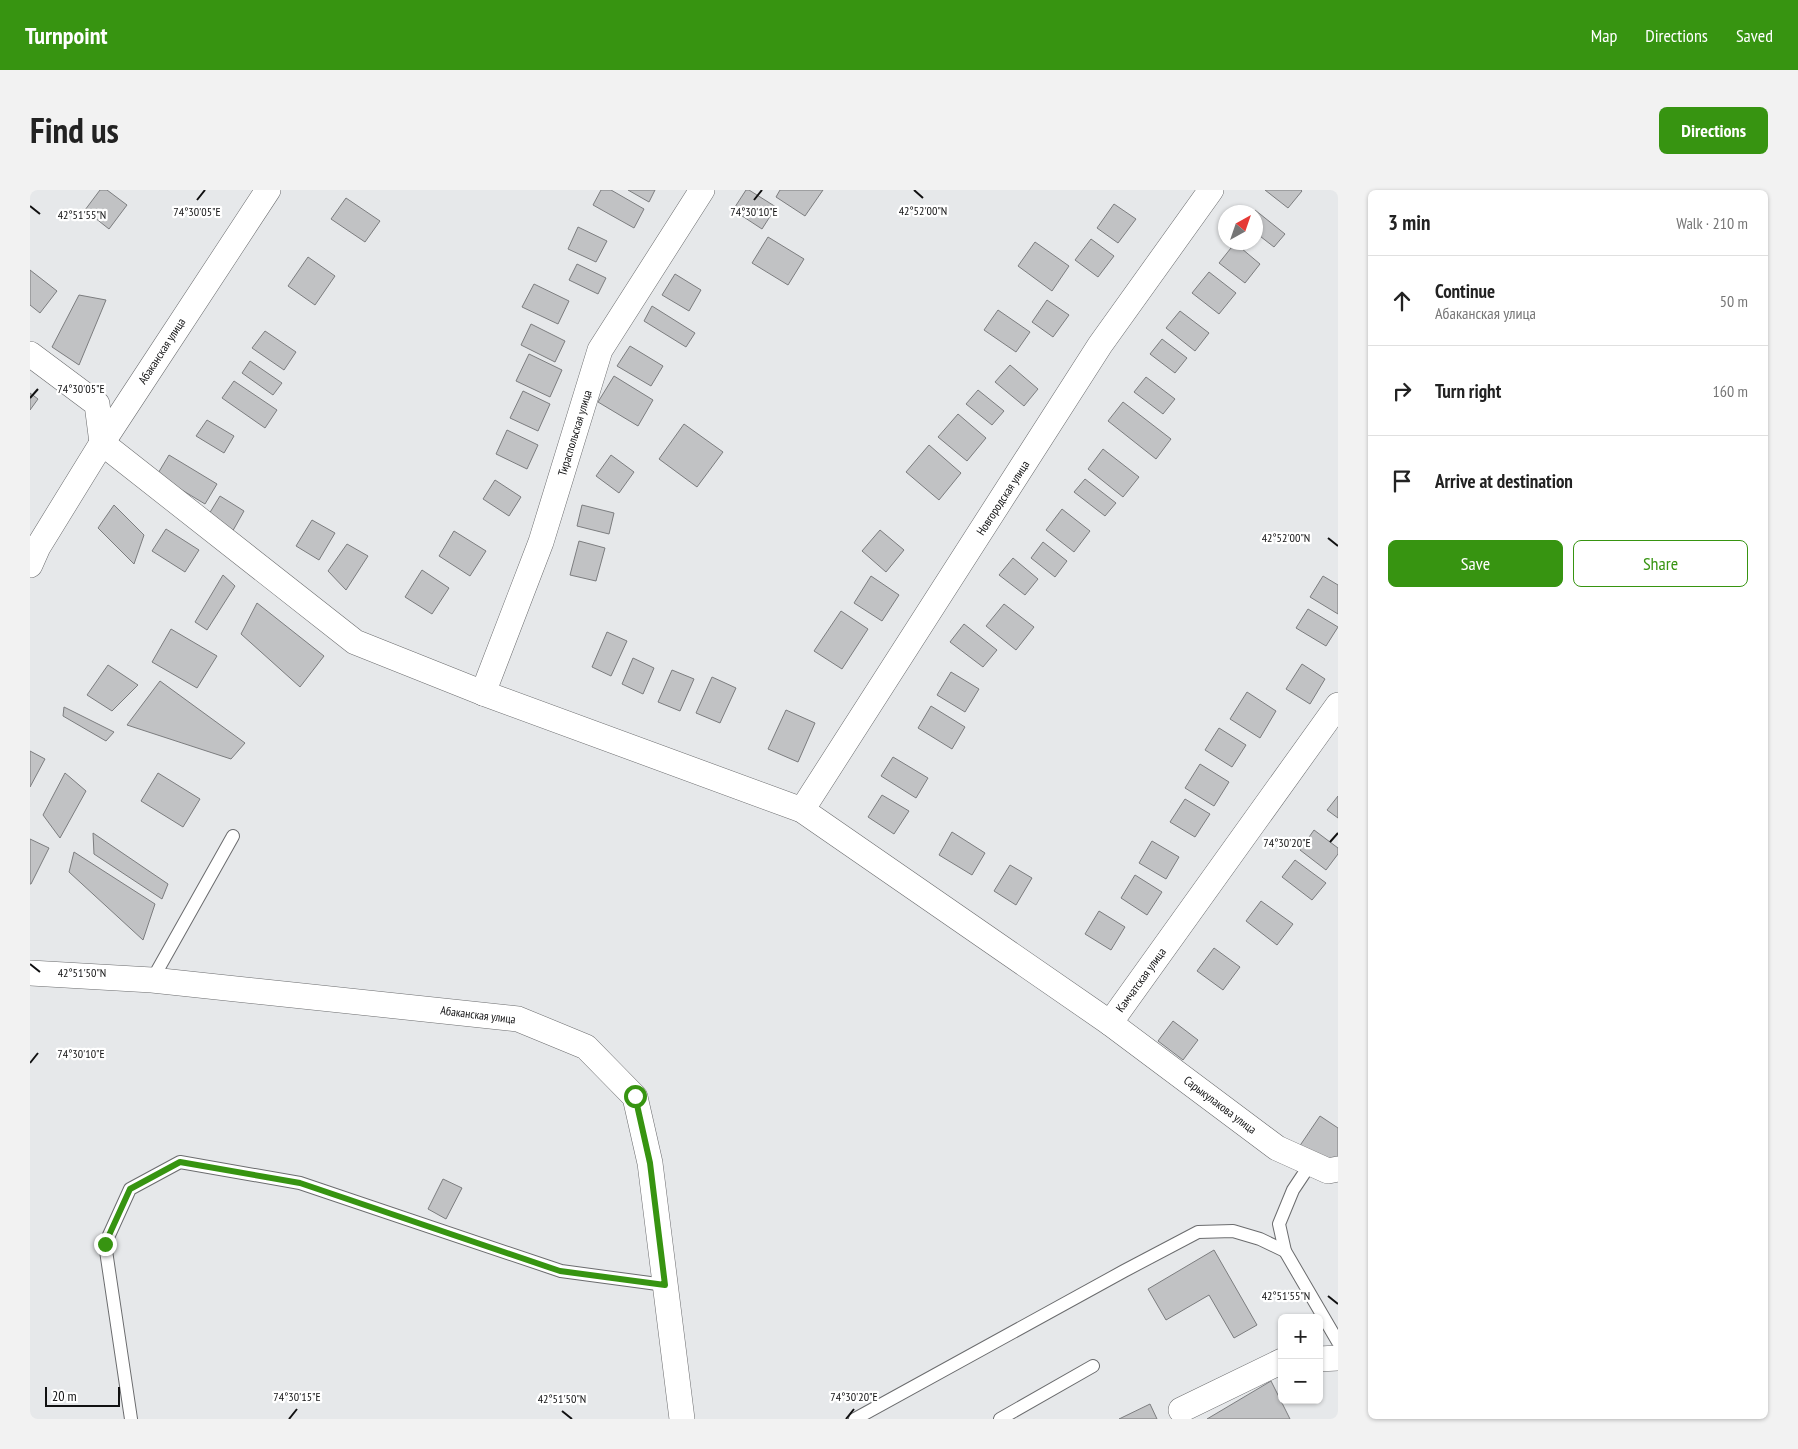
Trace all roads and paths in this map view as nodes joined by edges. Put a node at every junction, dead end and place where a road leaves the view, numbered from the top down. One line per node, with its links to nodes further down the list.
1 (268, 190): 5 (street, Абаканская улица)
2 (702, 190): 7 (street, Тираспольская улица)
3 (1211, 190): 9 (street, Новгородская улица)
4 (30, 354): 5 (street)
5 (102, 443): 6 (street, Абаканская улица); 7 (street, Камчатская улица)
6 (30, 565)
7 (483, 693): 9 (street, Камчатская улица)
8 (1338, 705): 13 (street, Камчатская улица)
9 (802, 810): 13 (street, Камчатская улица)
10 (233, 836): 12 (lane)
11 (30, 973): 12 (street, Абаканская улица)
12 (152, 980): 17 (street, Абаканская улица)
13 (1110, 1023): 14 (street, Сарыкулакова улица)
14 (1311, 1163): 15 (street, Сарыкулакова улица); 16 (lane)
15 (1338, 1168)
16 (1285, 1251): 18 (lane); 26 (lane)
17 (665, 1285): 24 (lane); 25 (street, Абаканская улица)
18 (1338, 1342)
19 (1323, 1358): 20 (street)
20 (1338, 1358)
21 (1278, 1362): 23 (street)
22 (1093, 1366): 27 (lane)
23 (1181, 1410)
24 (131, 1419)
25 (682, 1419)
26 (855, 1419)
27 (1000, 1419)

